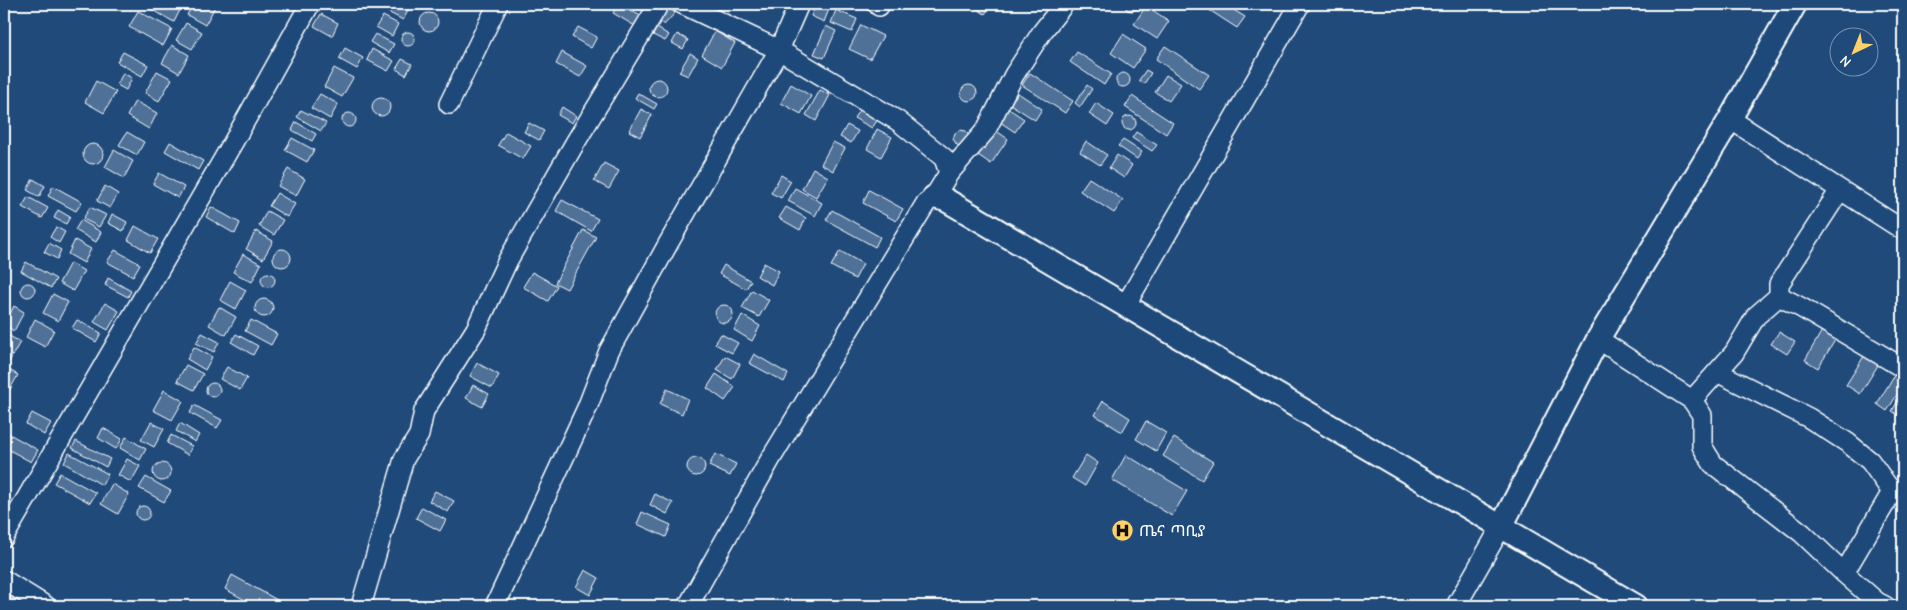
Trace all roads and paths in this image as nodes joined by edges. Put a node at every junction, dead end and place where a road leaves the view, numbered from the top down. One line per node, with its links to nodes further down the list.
1 (310, 4): 24 (street)
2 (498, 4): 10 (street)
3 (659, 4): 28 (street)
4 (682, 4): 9 (street)
5 (799, 4): 9 (street)
6 (1064, 4): 12 (street)
7 (1300, 4): 17 (street)
8 (1795, 4): 11 (street)
9 (779, 50): 12 (street); 29 (street)
10 (449, 104)
11 (1730, 119): 13 (street); 18 (street)
12 (949, 173): 14 (street)
13 (1840, 190): 15 (street); 16 (street)
14 (934, 197): 17 (street); 30 (street)
15 (1903, 230)
16 (1779, 296): 19 (street); 20 (street)
17 (1125, 306): 23 (street)
18 (1598, 339): 21 (street); 23 (street)
19 (1903, 368)
20 (1717, 372): 21 (street); 22 (street)
21 (1692, 400): 25 (street)
22 (1898, 490): 25 (street)
23 (1501, 527): 31 (street); 32 (street)
24 (4, 537)
25 (1844, 573): 33 (street)
26 (4, 580): 27 (street)
27 (46, 606)
28 (361, 606)
29 (495, 606)
30 (688, 606)
31 (1456, 606)
32 (1636, 606)
33 (1885, 606)

